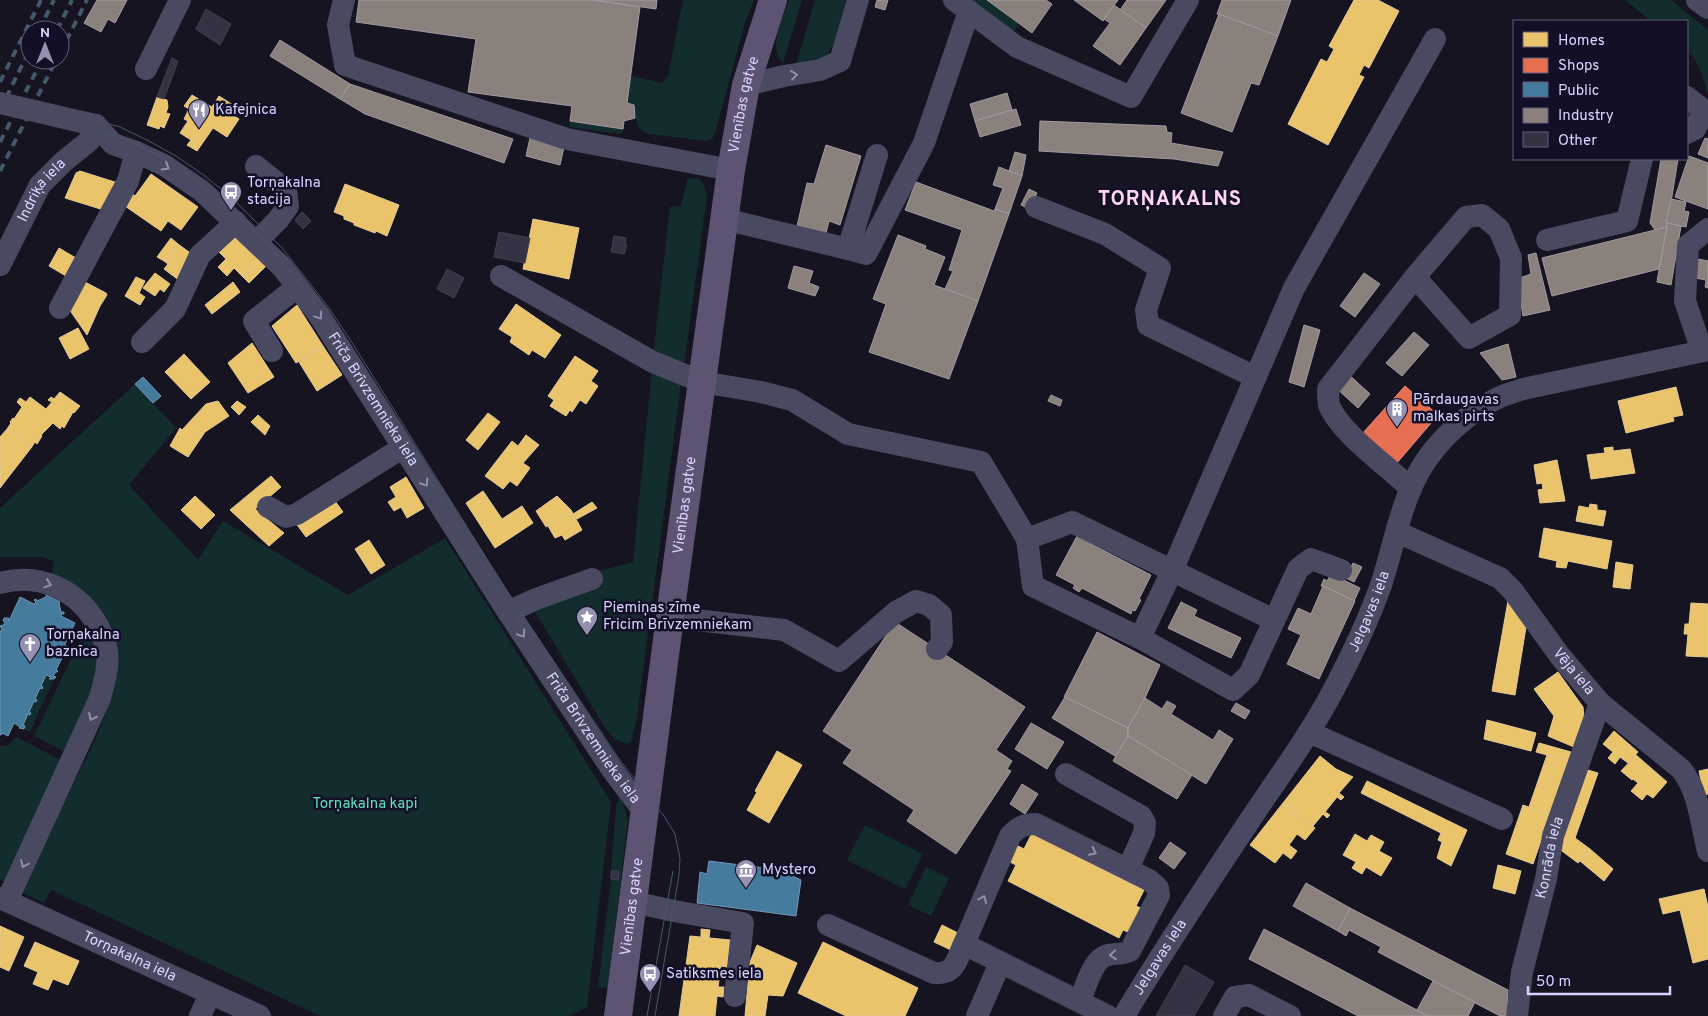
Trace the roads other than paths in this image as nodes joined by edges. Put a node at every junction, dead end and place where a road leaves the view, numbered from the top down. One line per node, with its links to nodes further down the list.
1 (180, 0): 10 (street)
2 (344, 0): 21 (street)
3 (773, 0): 11 (main road, Vienības gatve)
4 (858, 0): 11 (street, one-way to 4)
5 (1188, 0): 7 (street)
6 (1697, 0): 8 (street)
7 (962, 6): 28 (street)
8 (1708, 8)
9 (1435, 39): 37 (street)
10 (146, 69)
11 (746, 86): 21 (main road, Vienības gatve)
12 (1688, 98): 14 (street)
13 (0, 103): 15 (street, bridge)
14 (1706, 113): 16 (street)
15 (91, 124): 17 (street, Friča Brīvzemnieka iela); 29 (street, Indriķa iela)
16 (1688, 132)
17 (136, 152): 24 (street, Friča Brīvzemnieka iela, one-way to 24); 33 (street)
18 (878, 155): 28 (street)
19 (1642, 160): 26 (street)
20 (256, 166): 27 (street)
21 (731, 170): 23 (main road, Vienības gatve)
22 (1036, 207): 37 (street)
23 (724, 219): 28 (street); 38 (main road, Vienības gatve)
24 (236, 222): 27 (street, Friča Brīvzemnieka iela); 34 (street)
25 (1708, 229): 35 (street)
26 (1547, 240)
27 (256, 242): 32 (street, Friča Brīvzemnieka iela)
28 (848, 249)
29 (0, 266)
30 (501, 276): 38 (street)
31 (1415, 277): 31 (street); 40 (street)
32 (297, 287): 36 (street); 39 (street, Friča Brīvzemnieka iela, one-way to 39)
33 (60, 308)
34 (142, 342)
35 (1705, 350): 40 (street, Jelgavas iela)
36 (272, 351)
37 (1255, 377): 45 (street)
38 (702, 382): 43 (street); 49 (main road, Vienības gatve)
39 (402, 448): 41 (street); 48 (street, Friča Brīvzemnieka iela, one-way to 48)
40 (1411, 489): 42 (street, Jelgavas iela)
41 (268, 507)
42 (1397, 532): 53 (street, Vēja iela); 54 (street, Jelgavas iela)
43 (1027, 539): 45 (street); 51 (street)
44 (1341, 570): 50 (street)
45 (1172, 571): 50 (street); 51 (street)
46 (592, 579): 48 (street)
47 (0, 583): 60 (street, one-way to 60)
48 (508, 612): 56 (street, Friča Brīvzemnieka iela, one-way to 56)
49 (670, 617): 52 (street); 56 (main road, Vienības gatve)
50 (1274, 620): 51 (street)
51 (1140, 638)
52 (937, 649)
53 (1600, 703): 58 (street, Vēja iela); 76 (street, Konrāda iela)
54 (1310, 730): 57 (street); 73 (street, Jelgavas iela)
55 (1066, 774): 59 (street)
56 (645, 813): 61 (main road, Vienības gatve)
57 (1502, 818)
58 (1708, 851)
59 (1128, 869): 63 (street, one-way to 59); 67 (street, one-way to 67)
60 (3, 900): 65 (street, Torņakalna iela)
61 (633, 902): 66 (street); 70 (main road, Vienības gatve)
62 (828, 925): 63 (street)
63 (964, 944): 64 (street)
64 (1000, 963): 67 (street); 71 (street)
65 (210, 994): 68 (street); 69 (street, Torņakalna iela)
66 (735, 996)
67 (1080, 1001): 72 (street)
68 (200, 1016)
69 (260, 1016)
70 (618, 1016)
71 (977, 1016)
72 (1108, 1016)
73 (1124, 1016)
74 (1224, 1016): 75 (street)
75 (1290, 1016)
76 (1517, 1016)

